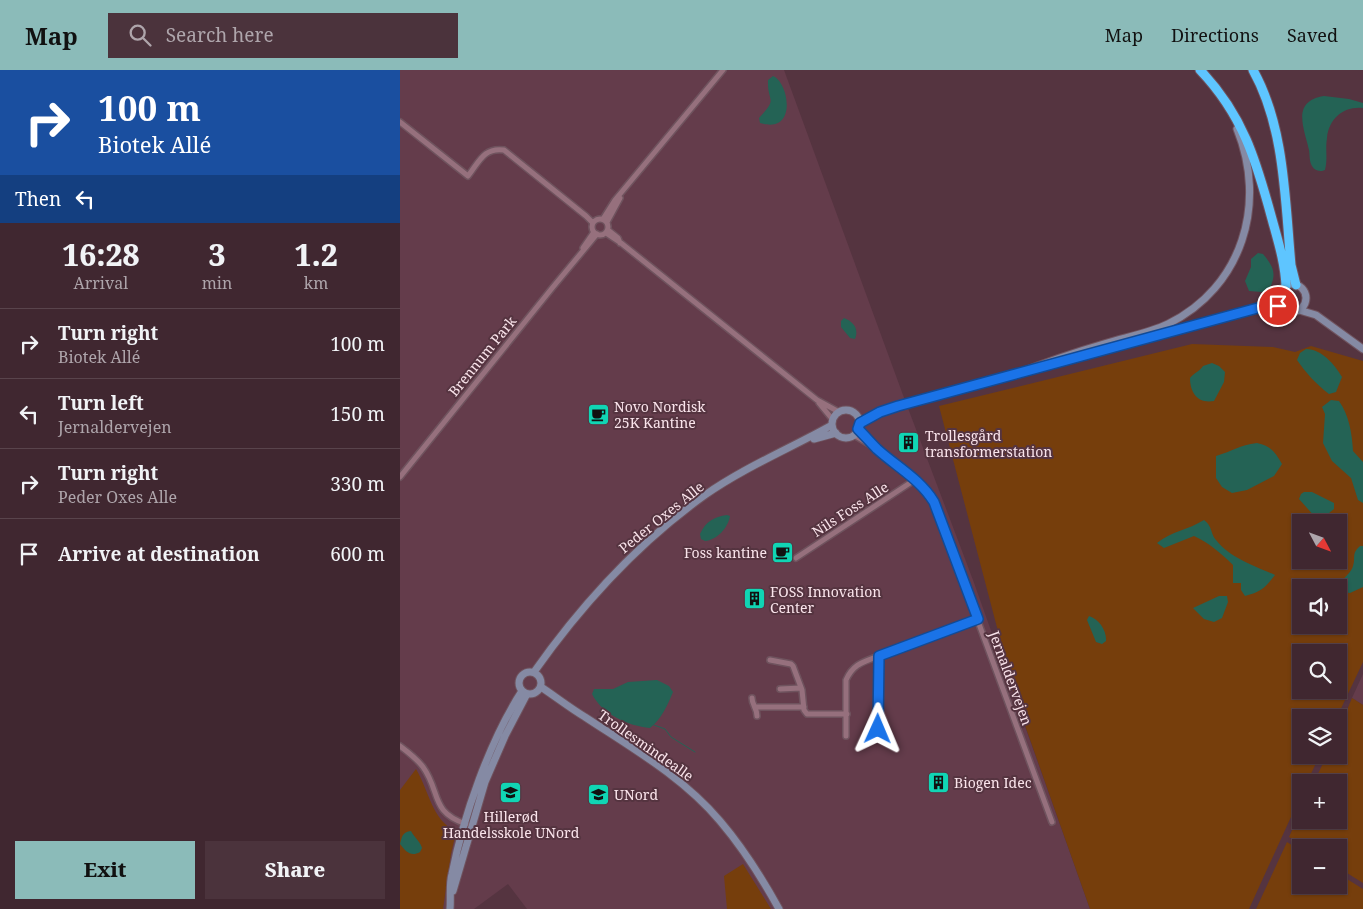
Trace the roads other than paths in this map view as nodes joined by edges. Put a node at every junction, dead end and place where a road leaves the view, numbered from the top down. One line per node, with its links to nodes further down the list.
1 (723, 70): 6 (street)
2 (1195, 70): 16 (street)
3 (1200, 70): 10 (highway)
4 (1253, 70): 10 (highway)
5 (400, 122): 7 (street)
6 (605, 221): 7 (street); 8 (street)
7 (595, 222): 9 (street)
8 (607, 232): 9 (street); 17 (street)
9 (595, 233): 23 (street, Brennum Park)
10 (1291, 286): 11 (street); 12 (street)
11 (1306, 300): 13 (street); 14 (street)
12 (1280, 303): 13 (street); 16 (street)
13 (1299, 310): 14 (street)
14 (1316, 315): 15 (street)
15 (1363, 349)
16 (1017, 374): 20 (street)
17 (817, 400): 18 (street); 19 (street)
18 (839, 412): 19 (street); 20 (street)
19 (833, 422): 21 (street); 22 (street, Peder Oxes Alle)
20 (857, 426): 21 (street); 24 (street, Jernaldervejen)
21 (836, 433): 22 (street, Peder Oxes Alle)
22 (806, 440): 29 (street, Peder Oxes Alle)
23 (400, 477)
24 (916, 479): 25 (street, Nils Foss Alle); 26 (street, Jernaldervejen)
25 (796, 558)
26 (978, 619): 27 (street); 42 (street, Jernaldervejen)
27 (879, 656): 37 (street); 39 (street)
28 (770, 660): 30 (street)
29 (537, 674): 31 (street); 33 (street)
30 (801, 688): 32 (street); 36 (street)
31 (540, 689): 33 (street); 45 (street, Trollesmindealle)
32 (780, 689)
33 (525, 693): 43 (street)
34 (752, 698): 35 (street)
35 (756, 707): 36 (street); 38 (street)
36 (804, 707): 37 (street)
37 (847, 714): 40 (street)
38 (757, 716)
39 (878, 729)
40 (846, 736)
41 (400, 746): 43 (street)
42 (1052, 822)
43 (468, 824): 44 (street)
44 (450, 909)
45 (779, 909)

